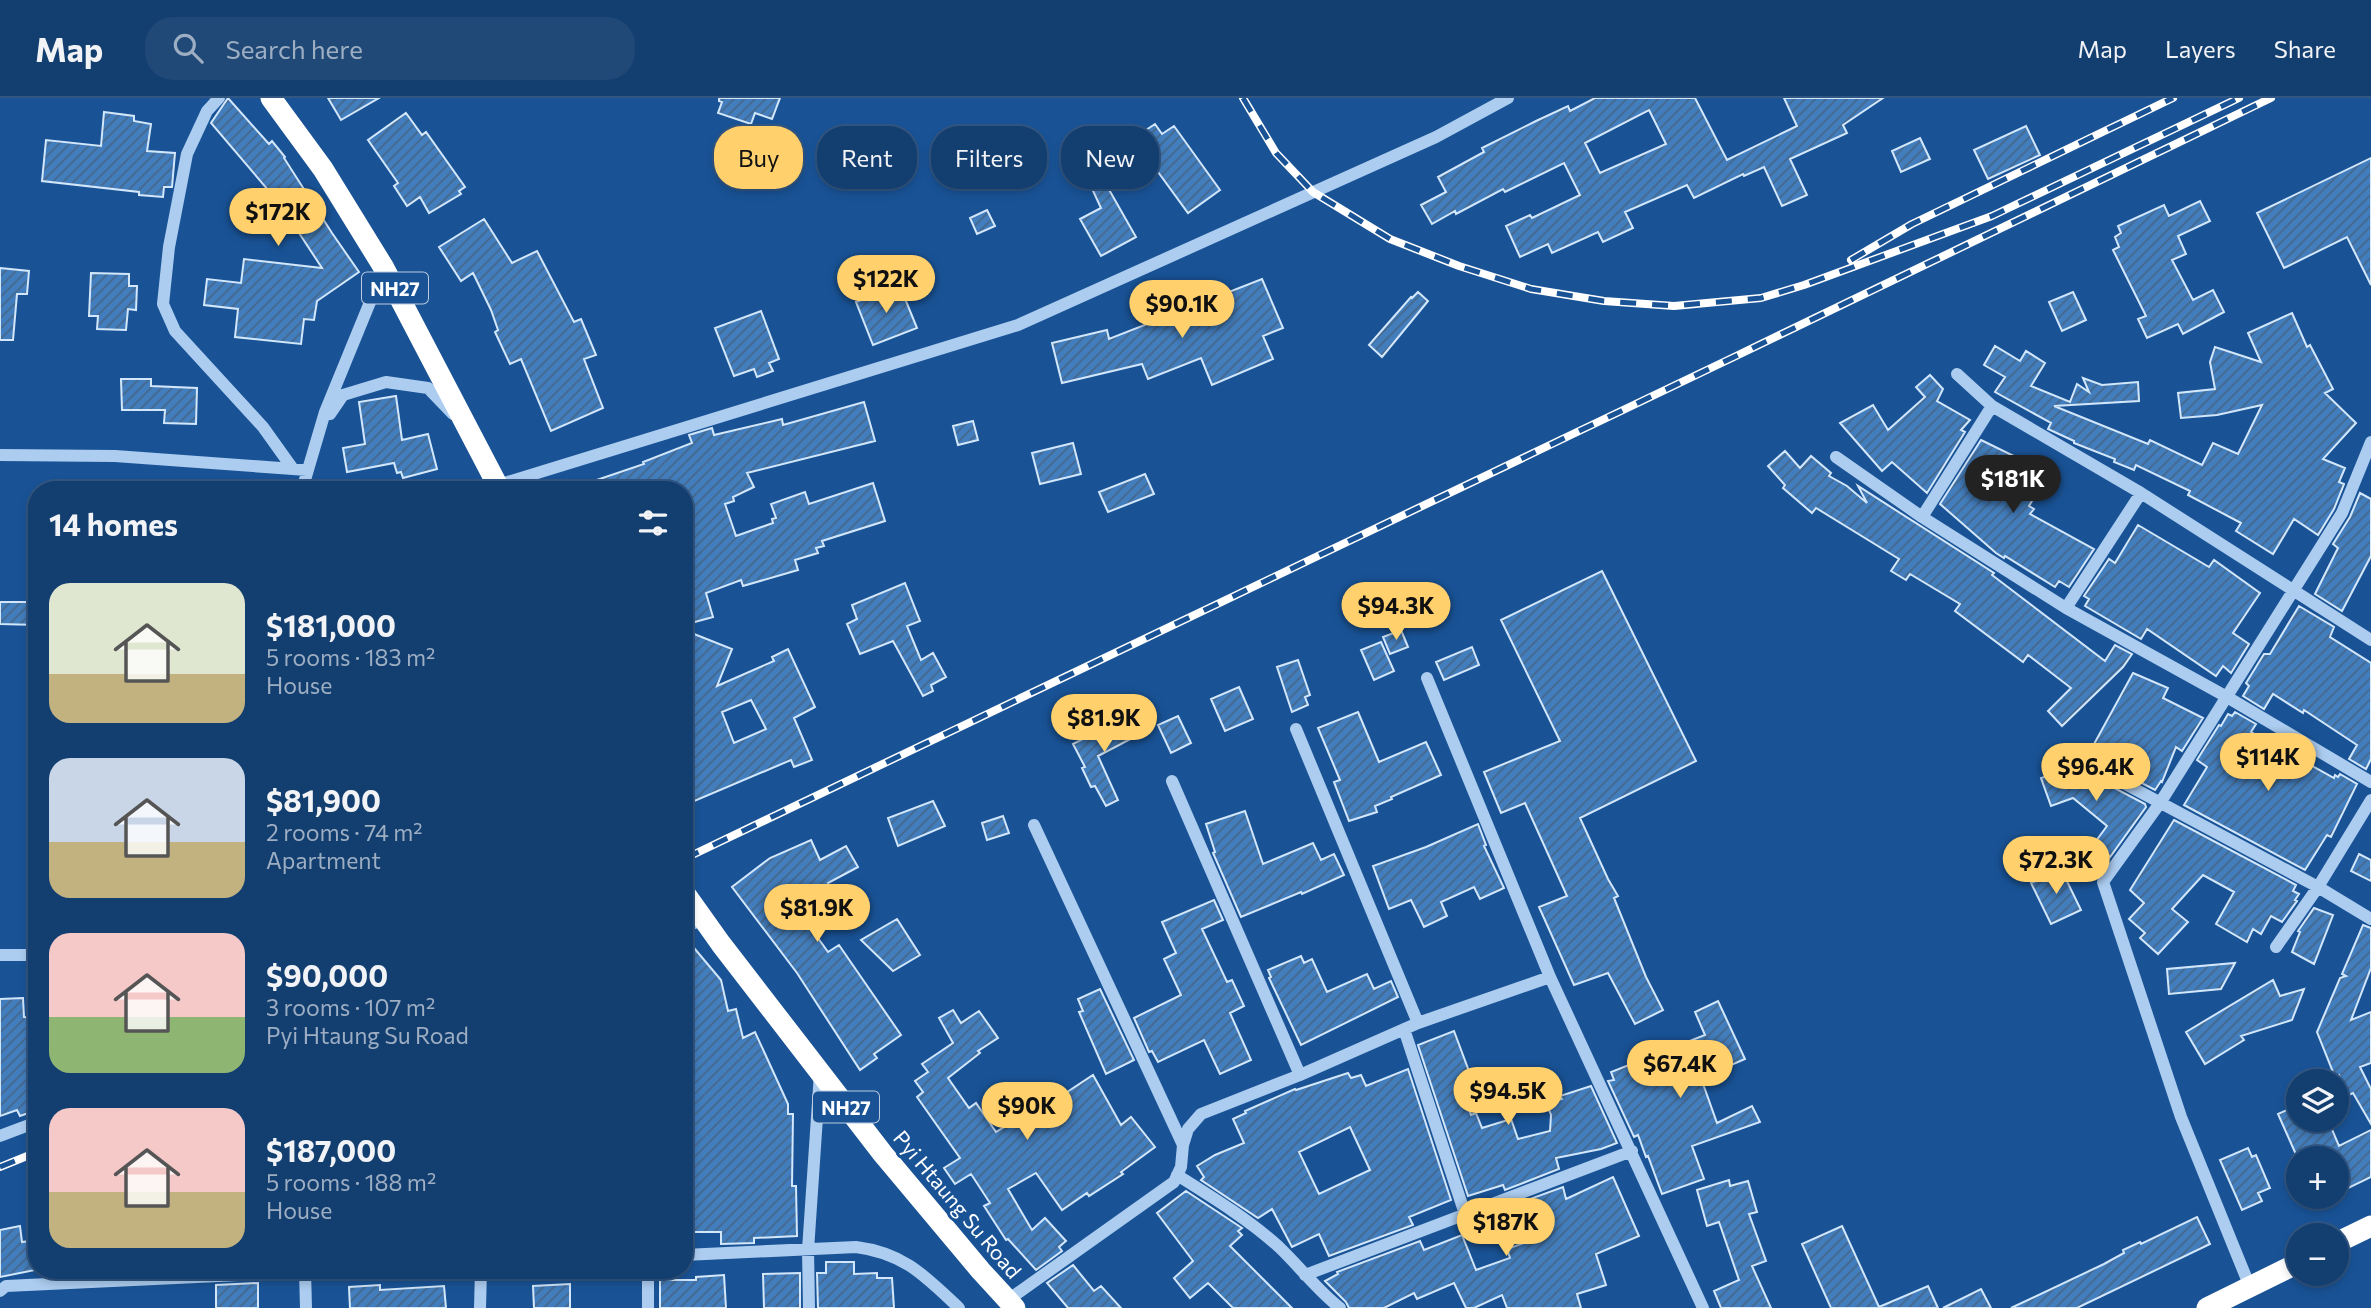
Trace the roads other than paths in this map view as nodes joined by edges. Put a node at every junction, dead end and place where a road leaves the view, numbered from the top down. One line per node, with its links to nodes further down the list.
1 (219, 98): 12 (street)
2 (271, 98): 4 (highway, NH27)
3 (1508, 98): 16 (street)
4 (384, 268): 7 (street); 8 (highway, NH27)
5 (1957, 374): 6 (street)
6 (1992, 406): 17 (street); 18 (street)
7 (321, 425): 8 (street); 13 (street)
8 (468, 429): 15 (highway, NH27)
9 (2371, 442): 19 (street)
10 (0, 455): 12 (street)
11 (1836, 457): 18 (street)
12 (293, 469): 13 (street)
13 (307, 470): 14 (street)
14 (304, 481)
15 (495, 481)
16 (521, 481)
17 (2141, 493): 19 (street); 20 (street)
18 (1922, 517): 20 (street)
19 (2293, 591): 21 (street); 23 (street)
20 (2067, 608): 23 (street)
21 (2371, 640)
22 (1427, 678): 39 (street)
23 (2227, 697): 27 (street); 29 (street)
24 (1296, 729): 40 (street)
25 (2086, 763): 29 (street)
26 (1172, 781): 43 (street)
27 (2371, 782)
28 (2371, 800): 31 (street)
29 (2160, 803): 31 (street); 60 (street)
30 (1034, 825): 46 (street)
31 (2318, 887): 34 (street); 36 (street)
32 (693, 903): 33 (highway, Pyi Htaung Su Road / NH27)
33 (705, 919): 35 (street); 42 (highway, Pyi Htaung Su Road / NH27)
34 (2371, 919)
35 (693, 924)
36 (2276, 947)
37 (0, 955): 38 (street)
38 (28, 955)
39 (1550, 977): 40 (street); 47 (street)
40 (1418, 1023): 41 (street)
41 (1404, 1030): 43 (street); 49 (street)
42 (820, 1073): 52 (street); 62 (highway, Pyi Htaung Su Road / NH27)
43 (1300, 1075): 46 (street)
44 (28, 1125): 45 (street)
45 (0, 1136)
46 (1182, 1145): 48 (street)
47 (1632, 1152): 49 (street); 69 (street)
48 (1177, 1175): 55 (street); 62 (street)
49 (1465, 1214): 55 (street)
50 (2371, 1226): 51 (highway)
51 (2349, 1237)
52 (808, 1250): 53 (street); 66 (street); 67 (street)
53 (693, 1255)
54 (2286, 1269): 60 (highway)
55 (1305, 1275): 68 (street)
56 (146, 1279): 61 (street)
57 (305, 1279): 63 (street)
58 (481, 1279): 64 (street)
59 (648, 1279): 65 (street)
60 (2250, 1287): 70 (highway)
61 (0, 1291)
62 (1012, 1304)
63 (306, 1308)
64 (480, 1308)
65 (648, 1308)
66 (808, 1308)
67 (959, 1308)
68 (1340, 1308)
69 (1703, 1308)
70 (2207, 1308)

